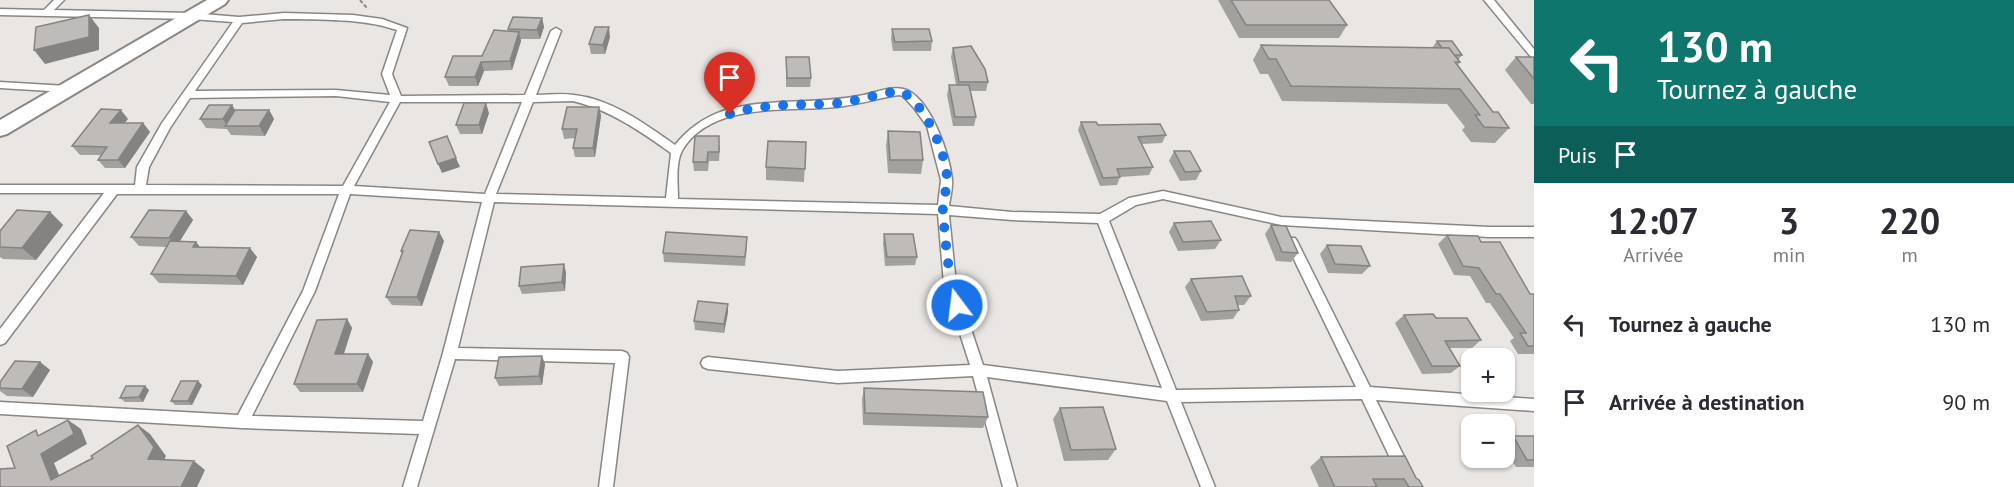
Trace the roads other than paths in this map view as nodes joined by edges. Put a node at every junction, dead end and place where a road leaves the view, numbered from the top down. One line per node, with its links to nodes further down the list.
1 (58, 0): 5 (street)
2 (219, 0): 6 (highway)
3 (1489, 0): 9 (street)
4 (0, 12): 5 (street)
5 (47, 12): 6 (street)
6 (191, 15): 7 (street); 11 (highway)
7 (239, 20): 12 (street); 14 (street)
8 (556, 31): 13 (street)
9 (1534, 55)
10 (0, 85): 11 (street)
11 (67, 89): 15 (highway)
12 (187, 95): 14 (street); 19 (street)
13 (528, 97): 14 (street); 16 (street); 21 (street)
14 (397, 99): 20 (street)
15 (0, 129)
16 (676, 151): 22 (street); 23 (street)
17 (0, 189): 18 (street)
18 (114, 189): 19 (street); 27 (street)
19 (140, 189): 20 (street)
20 (346, 190): 21 (street); 35 (street)
21 (489, 198): 22 (street); 28 (street)
22 (672, 203): 23 (street)
23 (943, 210): 24 (street); 30 (street)
24 (1102, 219): 25 (street); 32 (street)
25 (1281, 221): 26 (street); 31 (street)
26 (1534, 232)
27 (0, 339)
28 (450, 353): 36 (street); 38 (street)
29 (708, 363): 30 (street)
30 (978, 370): 32 (street); 39 (street)
31 (1366, 393): 32 (street); 33 (street); 41 (street)
32 (1174, 396): 40 (street)
33 (1534, 405)
34 (0, 408): 35 (street)
35 (242, 422): 36 (street)
36 (428, 428): 37 (street)
37 (410, 487)
38 (606, 487)
39 (1010, 487)
40 (1208, 487)
41 (1413, 487)

